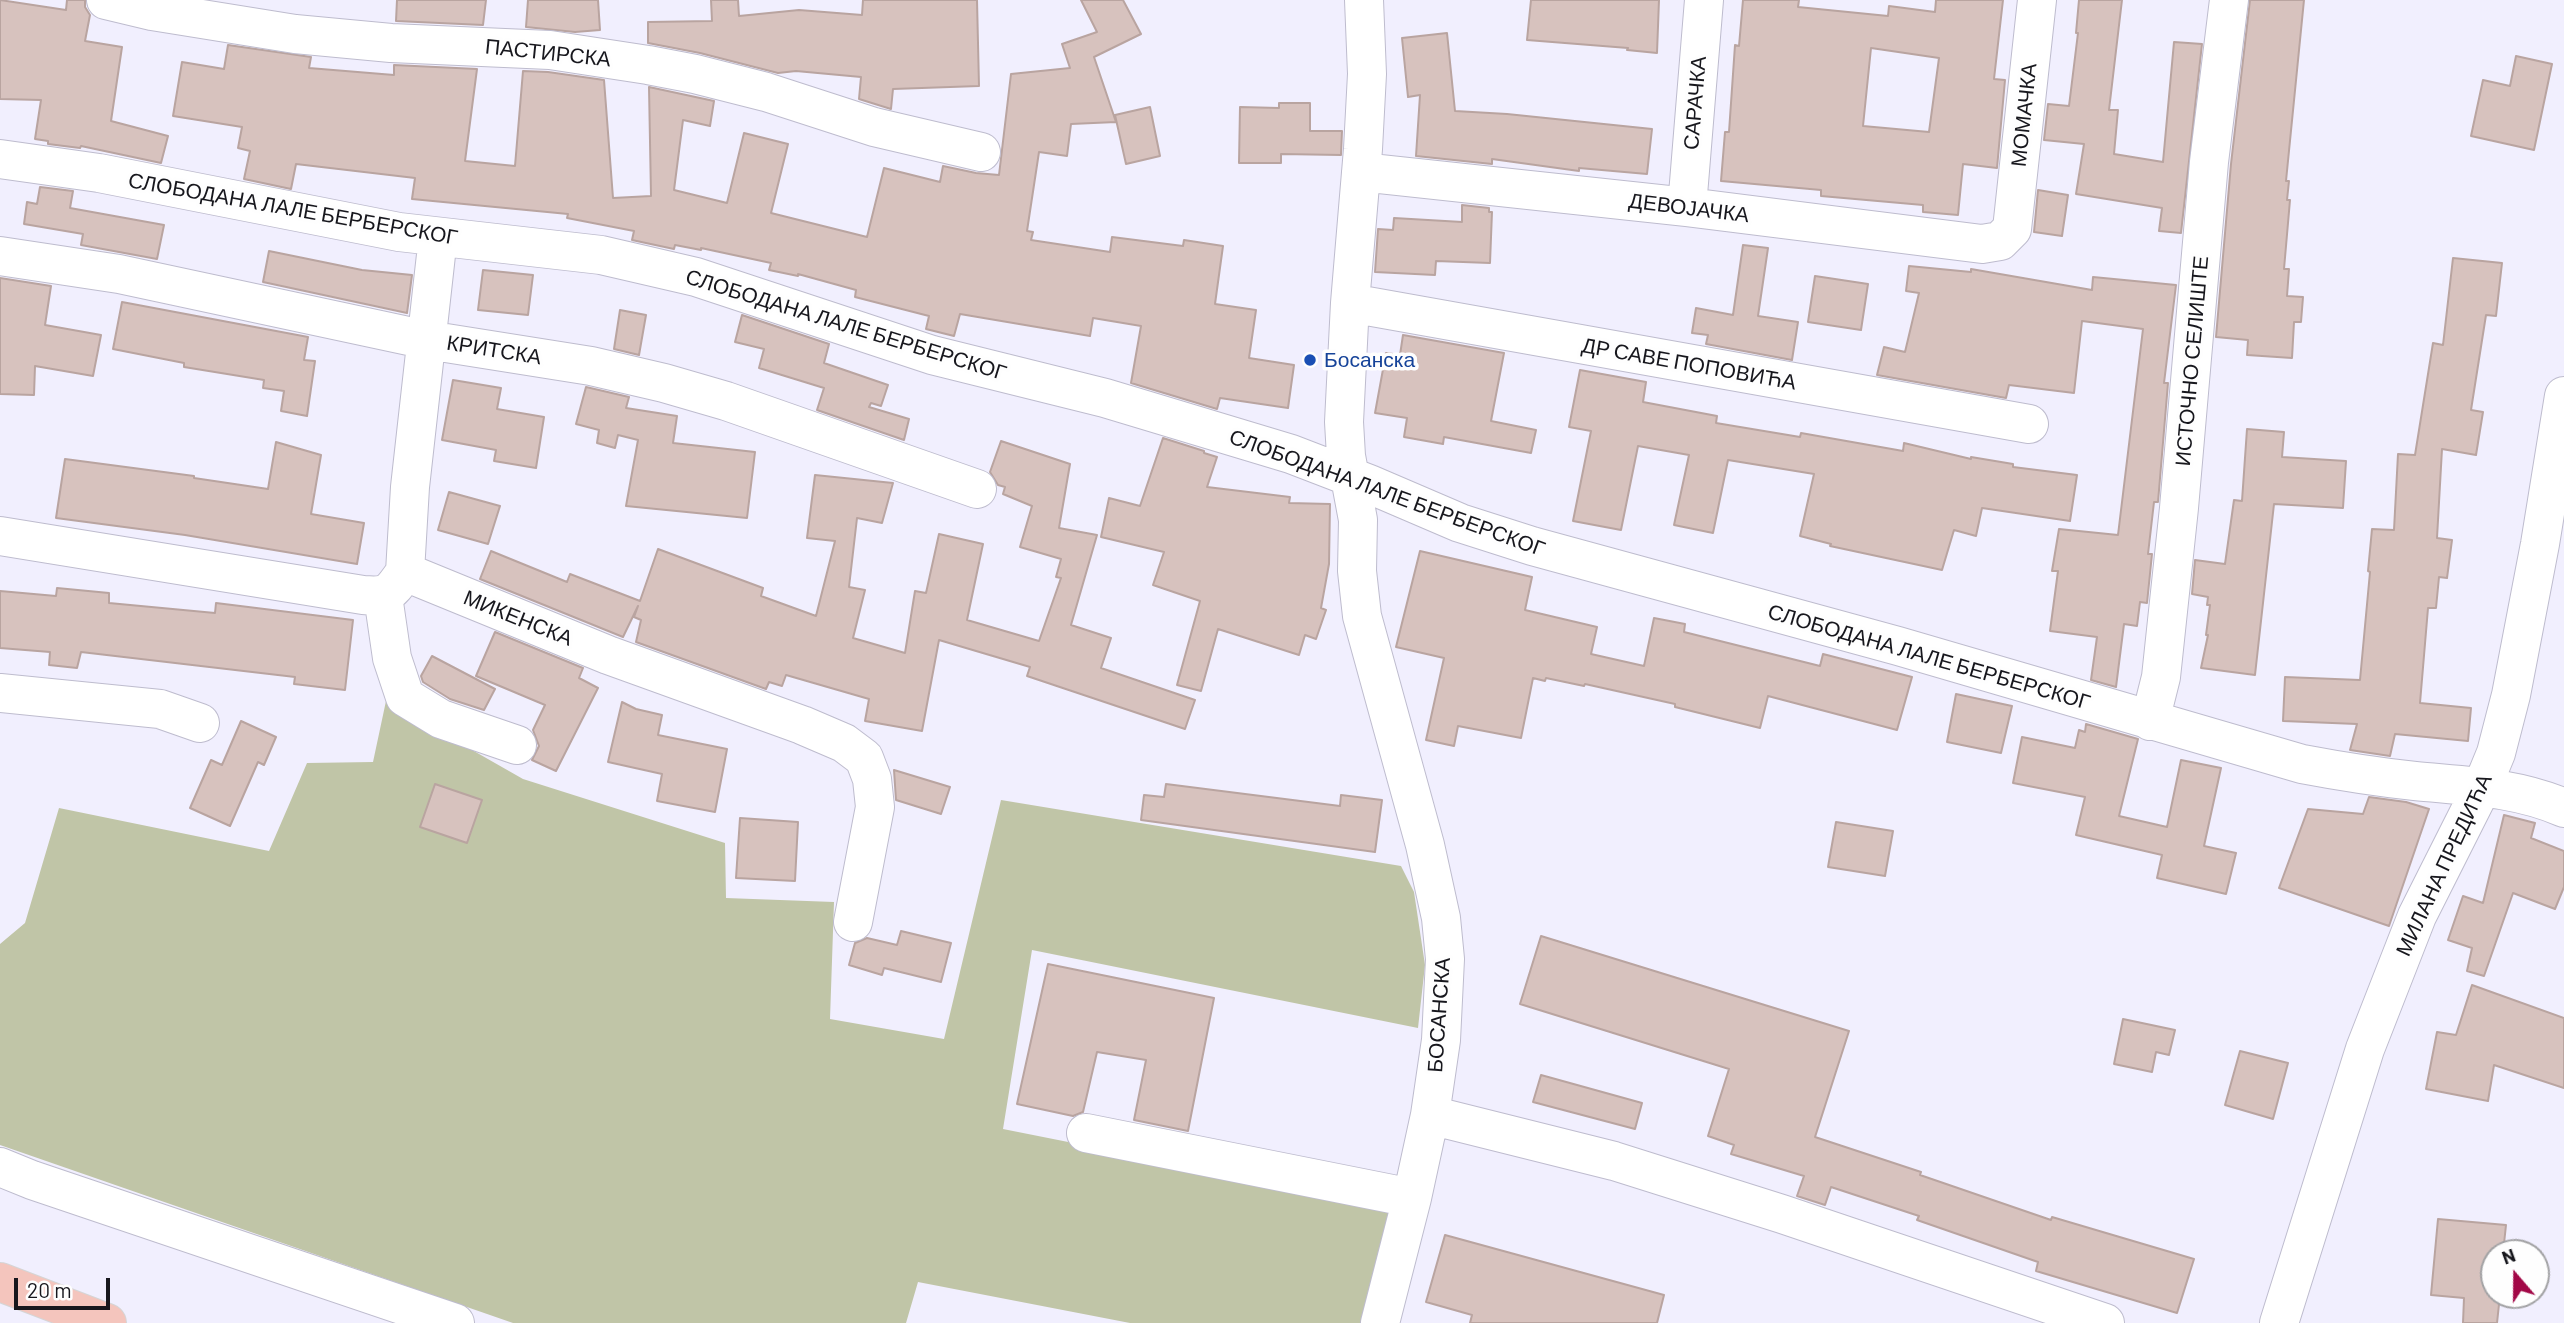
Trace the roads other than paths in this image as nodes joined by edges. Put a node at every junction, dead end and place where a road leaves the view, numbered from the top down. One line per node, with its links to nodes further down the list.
1 (106, 0): 6 (street, ПАСТИРСКА)
2 (1364, 0): 8 (street, БОСАНСКА)
3 (1704, 0): 9 (street, САРАЧКА)
4 (2037, 0): 10 (street, МОМАЧКА)
5 (2229, 0): 22 (street, ИСТОЧНО СЕЛИШТЕ)
6 (981, 152)
7 (0, 159): 11 (street, СЛОБОДАНА ЛАЛЕ БЕРБЕРСКОГ)
8 (1361, 172): 9 (street, ДЕВОЈАЧКА); 13 (street, БОСАНСКА)
9 (1687, 207): 10 (street, ДЕВОЈАЧКА)
10 (2012, 229)
11 (438, 237): 14 (street); 17 (street, СЛОБОДАНА ЛАЛЕ БЕРБЕРСКОГ)
12 (0, 256): 14 (street, КРИТСКА)
13 (1350, 303): 16 (street, ДР САВЕ ПОПОВИЋА); 17 (street, БОСАНСКА)
14 (427, 340): 18 (street, КРИТСКА); 20 (street)
15 (2564, 396): 25 (street, МИЛАНА ПРЕДИЋА)
16 (2029, 424)
17 (1349, 476): 22 (street, СЛОБОДАНА ЛАЛЕ БЕРБЕРСКОГ); 28 (street, БОСАНСКА)
18 (977, 489)
19 (0, 536): 20 (street, МИКЕНСКА)
20 (394, 584): 24 (street); 27 (street, МИКЕНСКА)
21 (0, 694): 23 (street)
22 (2150, 720): 25 (street, СЛОБОДАНА ЛАЛЕ БЕРБЕРСКОГ)
23 (200, 723)
24 (517, 745)
25 (2482, 787): 26 (street, СЛОБОДАНА ЛАЛЕ БЕРБЕРСКОГ); 37 (street, МИЛАНА ПРЕДИЋА)
26 (2564, 808)
27 (853, 922)
28 (1430, 1115): 31 (street, БОСАНСКА); 36 (street)
29 (1086, 1133): 31 (street)
30 (0, 1167): 34 (street)
31 (1412, 1198): 35 (street, БОСАНСКА)
32 (0, 1282): 33 (highway)
33 (107, 1323)
34 (455, 1323)
35 (1380, 1323)
36 (2105, 1323)
37 (2279, 1323)

